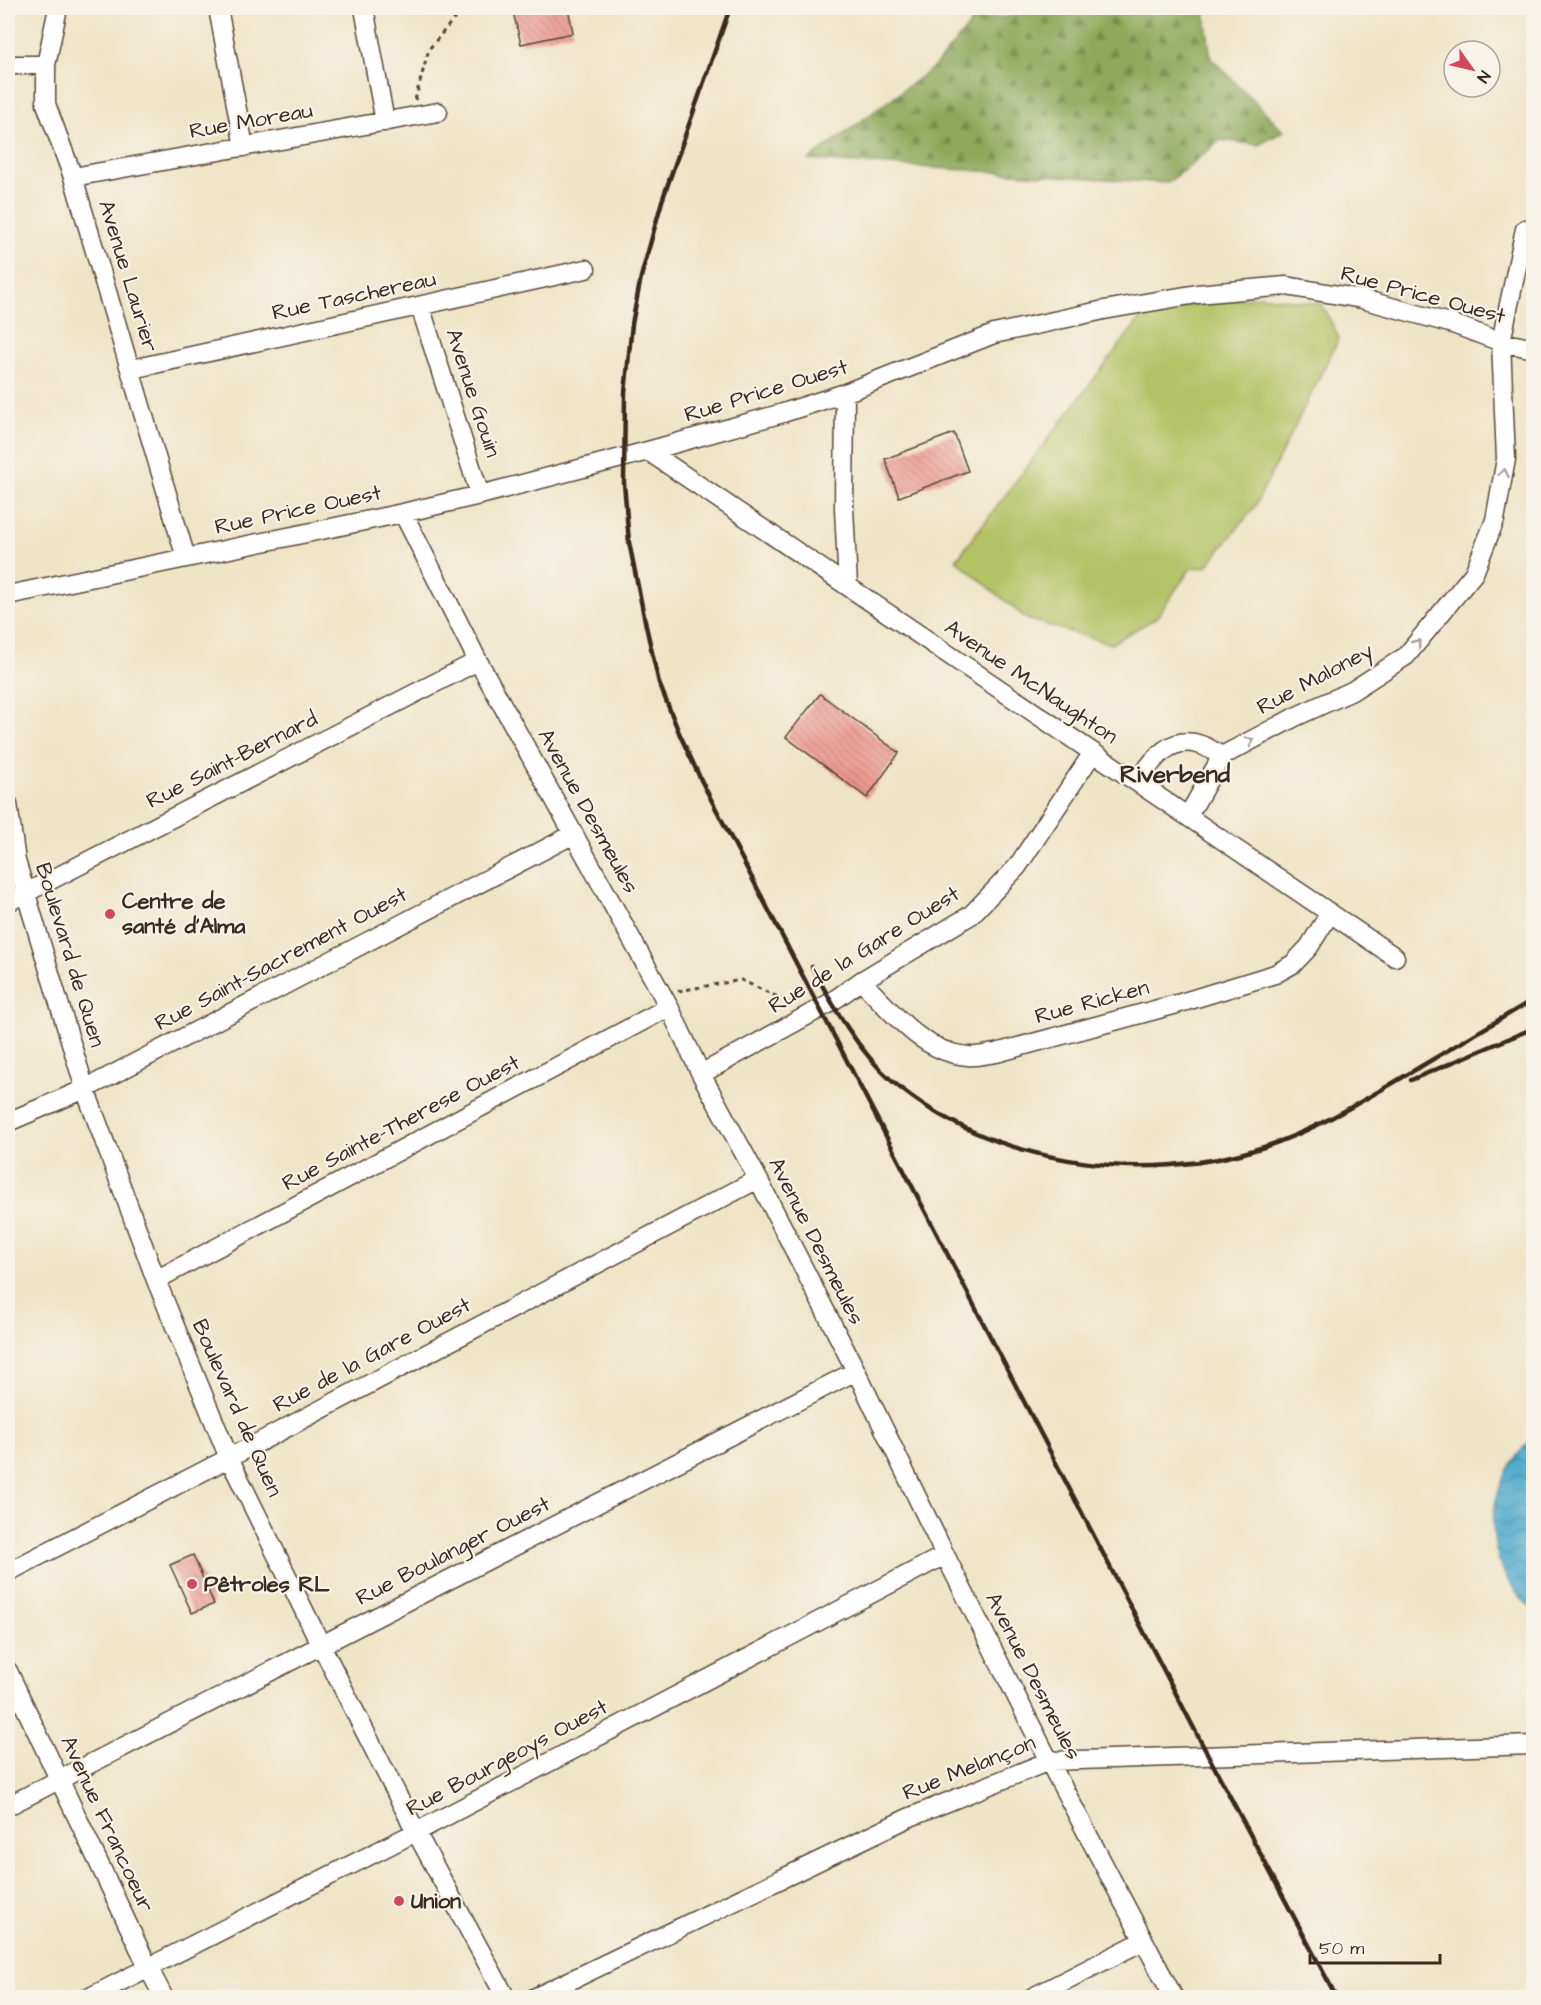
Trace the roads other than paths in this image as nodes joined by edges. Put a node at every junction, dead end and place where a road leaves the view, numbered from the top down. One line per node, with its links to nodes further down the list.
1 (58, 8): 5 (street, Avenue Laurier)
2 (218, 8): 8 (street)
3 (364, 8): 7 (street)
4 (8, 65): 5 (street)
5 (46, 65): 9 (street, Avenue Laurier)
6 (438, 112): 7 (street, Rue Moreau)
7 (385, 122): 8 (street, Rue Moreau)
8 (244, 147): 9 (street, Rue Moreau)
9 (73, 177): 15 (street, Avenue Laurier)
10 (1525, 229): 13 (street, Rue Maloney)
11 (586, 269): 12 (street, Rue Taschereau)
12 (420, 306): 15 (street, Rue Taschereau); 18 (street, Avenue Gouin)
13 (1501, 342): 14 (street, Rue Price Ouest); 16 (street, Rue Price Ouest); 25 (street, Rue Maloney, one-way to 13)
14 (1533, 349)
15 (132, 369): 20 (street, Avenue Laurier)
16 (845, 393): 17 (street, Rue Price Ouest); 21 (street)
17 (648, 451): 18 (street, Rue Price Ouest); 21 (street, Avenue McNaughton)
18 (480, 495): 19 (street, Rue Price Ouest)
19 (403, 513): 20 (street, Rue Price Ouest); 23 (street, Avenue Desmeules)
20 (186, 558): 22 (street, Rue Price Ouest)
21 (848, 586): 24 (street, Avenue McNaughton)
22 (8, 595)
23 (478, 661): 29 (street, Avenue Desmeules); 30 (street, Rue Saint-Bernard)
24 (1092, 754): 26 (street, Avenue McNaughton); 34 (street, Rue de la Gare Ouest)
25 (1222, 756): 26 (street); 28 (street)
26 (1138, 783): 28 (street, Avenue McNaughton)
27 (8, 804): 30 (street, Boulevard de Quen)
28 (1188, 816): 32 (street, Avenue McNaughton)
29 (574, 834): 35 (street, Avenue Desmeules); 37 (street, Rue Saint-Sacrement Ouest)
30 (26, 893): 31 (street, Rue Saint-Bernard); 37 (street, Boulevard de Quen)
31 (8, 902)
32 (1330, 913): 33 (street, Avenue McNaughton); 34 (street, Rue Ricken)
33 (1395, 957)
34 (861, 981): 36 (street, Rue de la Gare Ouest)
35 (665, 1001): 36 (street, Avenue Desmeules); 40 (street, Rue Sainte-Therese Ouest)
36 (701, 1074): 39 (street, Avenue Desmeules)
37 (85, 1089): 38 (street, Rue Saint-Sacrement Ouest); 40 (street, Boulevard de Quen)
38 (8, 1122)
39 (758, 1179): 41 (street, Avenue Desmeules); 42 (street, Rue de la Gare Ouest)
40 (156, 1280): 42 (street, Boulevard de Quen)
41 (856, 1371): 43 (street, Avenue Desmeules); 45 (street, Rue Boulanger Ouest)
42 (229, 1458): 44 (street, Rue de la Gare Ouest); 45 (street, Boulevard de Quen)
43 (945, 1555): 48 (street, Avenue Desmeules); 51 (street, Rue Bourgeoys Ouest)
44 (8, 1572)
45 (321, 1645): 49 (street, Rue Boulanger Ouest); 51 (street, Boulevard de Quen)
46 (8, 1671): 49 (street, Avenue Francoeur)
47 (1533, 1746): 48 (street, Rue Melançon)
48 (1049, 1761): 52 (street, Avenue Desmeules); 57 (street, Rue Melançon)
49 (59, 1780): 50 (street, Rue Boulanger Ouest); 53 (street, Avenue Francoeur)
50 (8, 1806)
51 (416, 1832): 53 (street, Rue Bourgeoys Ouest); 56 (street, Boulevard de Quen)
52 (1143, 1941): 58 (street); 59 (street, Avenue Desmeules)
53 (148, 1967): 54 (street, Rue Bourgeoys Ouest); 55 (street, Avenue Francoeur)
54 (88, 1998)
55 (164, 1998)
56 (506, 1998)
57 (534, 1998)
58 (1031, 1998)
59 (1174, 1998)

